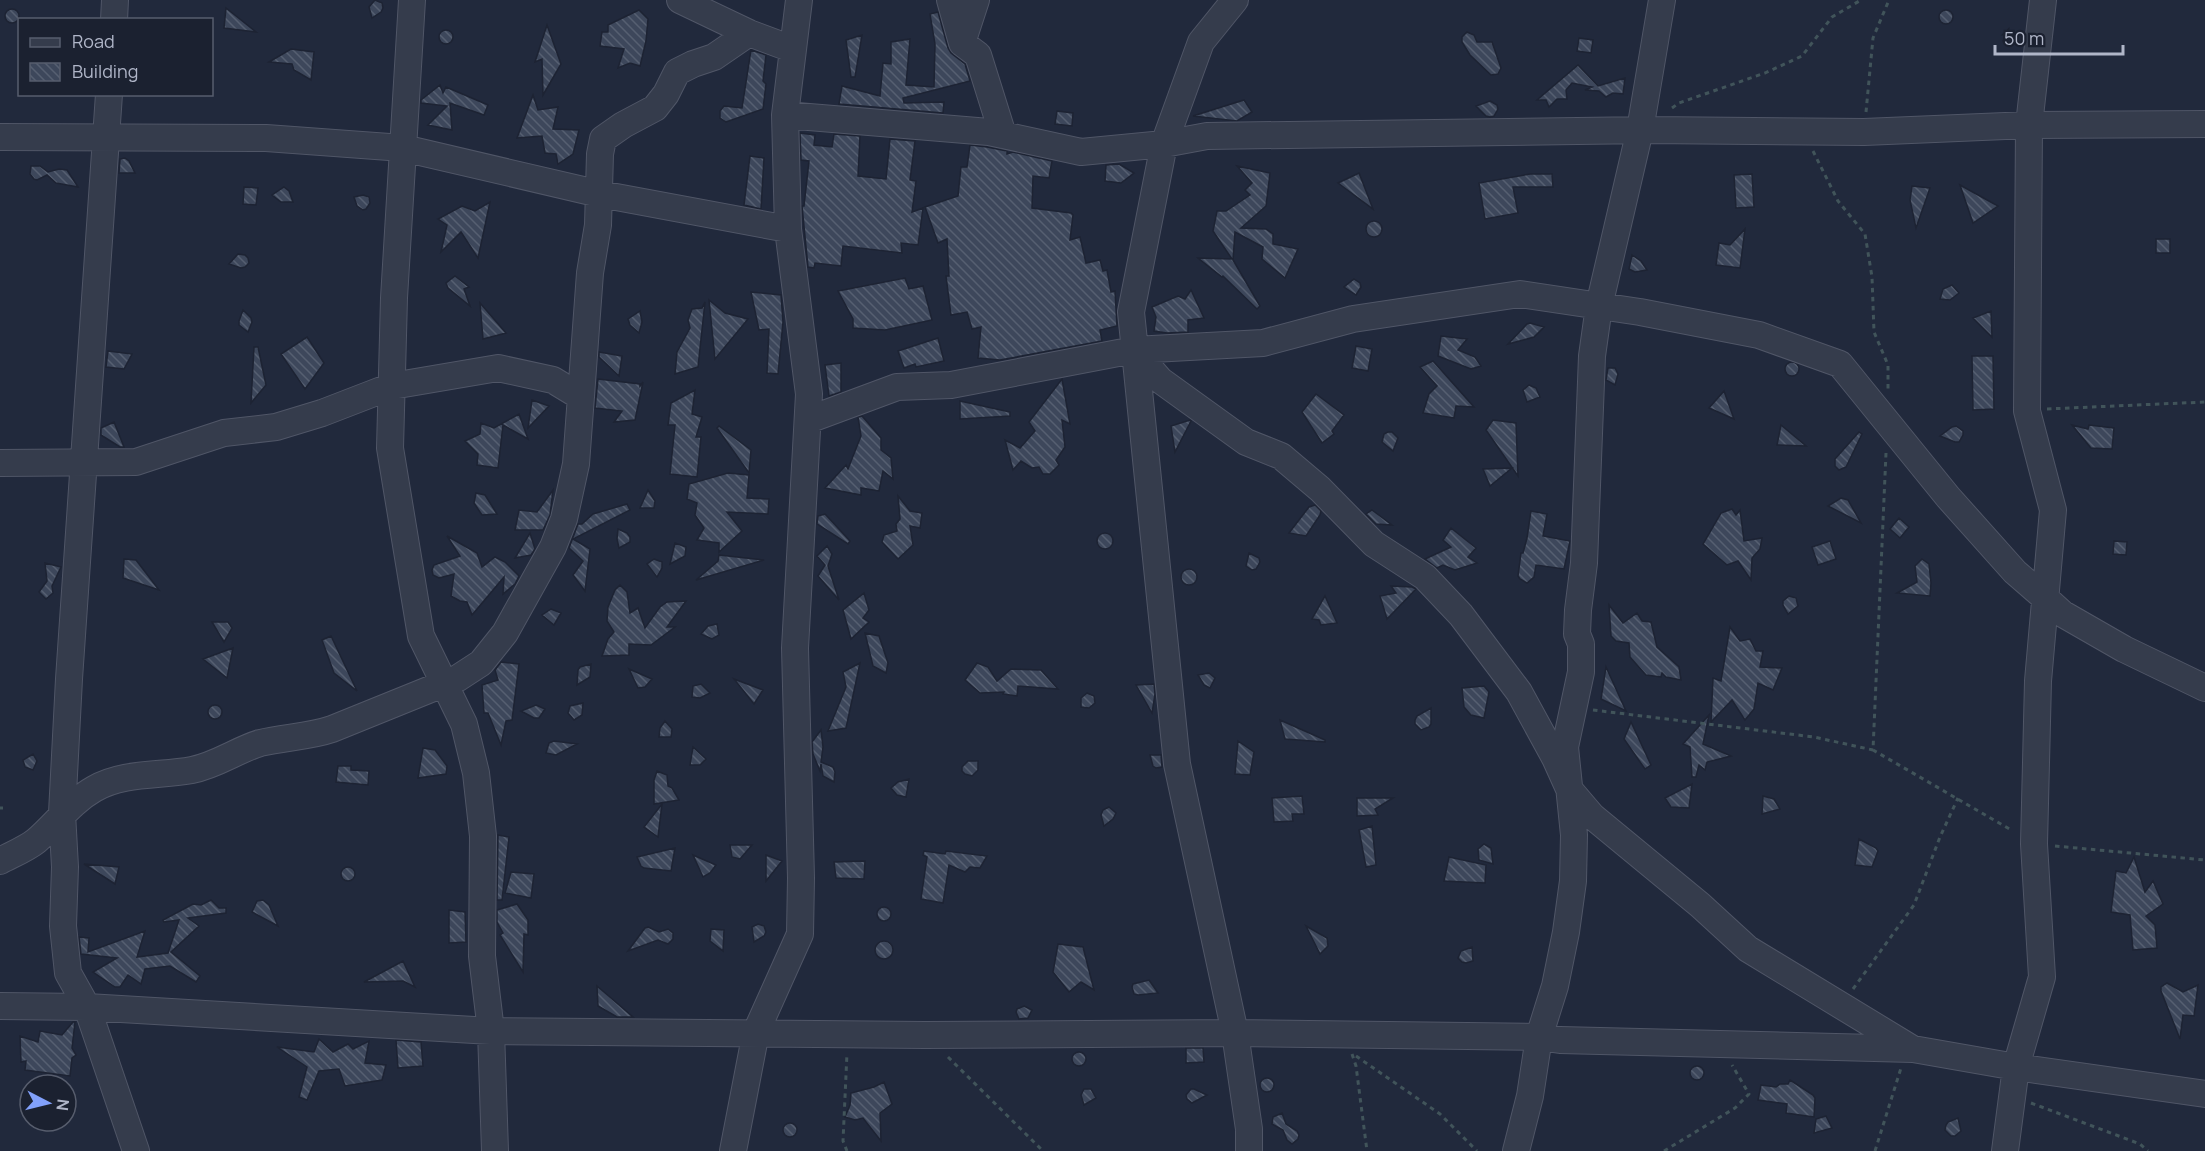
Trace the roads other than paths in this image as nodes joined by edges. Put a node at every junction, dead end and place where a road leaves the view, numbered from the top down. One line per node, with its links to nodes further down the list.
1 (115, 0): 10 (street)
2 (412, 0): 23 (street)
3 (680, 0): 11 (street)
4 (799, 0): 13 (street)
5 (950, 0): 12 (street)
6 (976, 0): 12 (street)
7 (1235, 0): 22 (street)
8 (1662, 0): 18 (street)
9 (2043, 0): 17 (street)
10 (114, 18)
11 (749, 33): 13 (street); 24 (street)
12 (962, 43): 19 (street)
13 (792, 49): 15 (street)
14 (109, 96): 21 (street)
15 (785, 115): 19 (street); 25 (street)
16 (2205, 124): 17 (street)
17 (2029, 125): 18 (street); 33 (street)
18 (1641, 130): 22 (street); 26 (street)
19 (1003, 135): 22 (street)
20 (0, 137): 21 (street)
21 (106, 138): 23 (street); 31 (street)
22 (1164, 144): 27 (street)
23 (403, 148): 24 (street); 28 (street)
24 (600, 194): 25 (street); 29 (street)
25 (788, 229): 30 (street)
26 (1599, 306): 27 (street); 33 (street); 36 (street)
27 (1134, 350): 30 (street); 36 (street); 43 (street)
28 (392, 386): 29 (street); 31 (street); 34 (street)
29 (581, 398): 34 (street)
30 (808, 420): 42 (street)
31 (84, 461): 32 (street); 37 (street)
32 (0, 463)
33 (2046, 600): 35 (street); 46 (street)
34 (444, 683): 37 (street); 41 (street)
35 (2205, 688)
36 (1569, 789): 44 (street); 45 (street)
37 (62, 813): 38 (street); 40 (street)
38 (0, 861)
39 (0, 1006): 40 (street)
40 (87, 1007): 41 (street); 48 (street)
41 (491, 1031): 42 (street); 49 (street)
42 (756, 1032): 43 (street); 50 (street)
43 (1235, 1034): 44 (street); 51 (street)
44 (1539, 1037): 45 (street); 52 (street)
45 (1908, 1049): 46 (street)
46 (2016, 1067): 47 (street); 53 (street)
47 (2205, 1094)
48 (136, 1151)
49 (495, 1151)
50 (733, 1151)
51 (1249, 1151)
52 (1516, 1151)
53 (2005, 1151)

